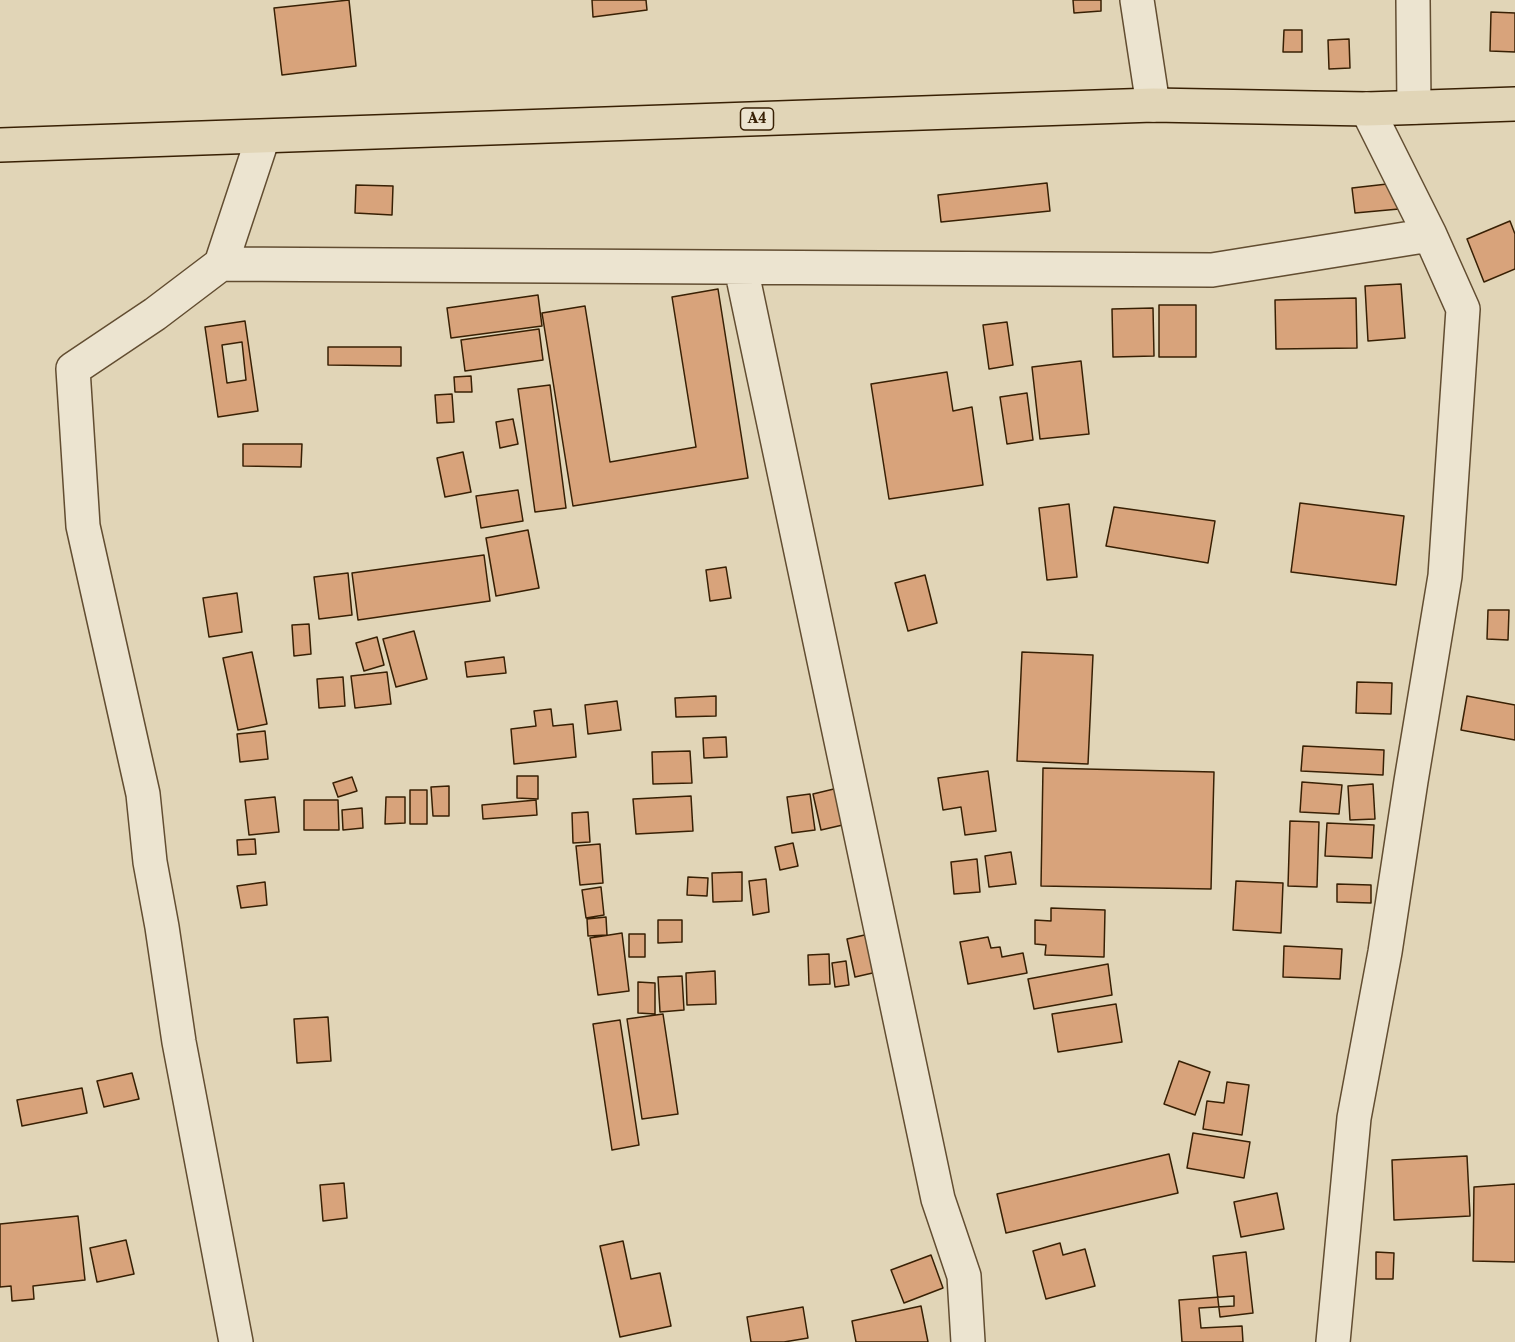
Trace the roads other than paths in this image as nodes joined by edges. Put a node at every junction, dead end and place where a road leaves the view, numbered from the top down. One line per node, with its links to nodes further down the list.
1 (1137, 0): 4 (street)
2 (1413, 0): 5 (street)
3 (1515, 104): 5 (highway, A4)
4 (1153, 105): 6 (highway, A4); 7 (highway, A4)
5 (1414, 107): 6 (highway, A4)
6 (1367, 109): 9 (street)
7 (263, 137): 8 (highway, A4); 10 (street)
8 (0, 145)
9 (1430, 235): 11 (street); 14 (street)
10 (221, 264): 11 (street); 12 (street)
11 (741, 268): 13 (street)
12 (236, 1342)
13 (968, 1342)
14 (1333, 1342)

